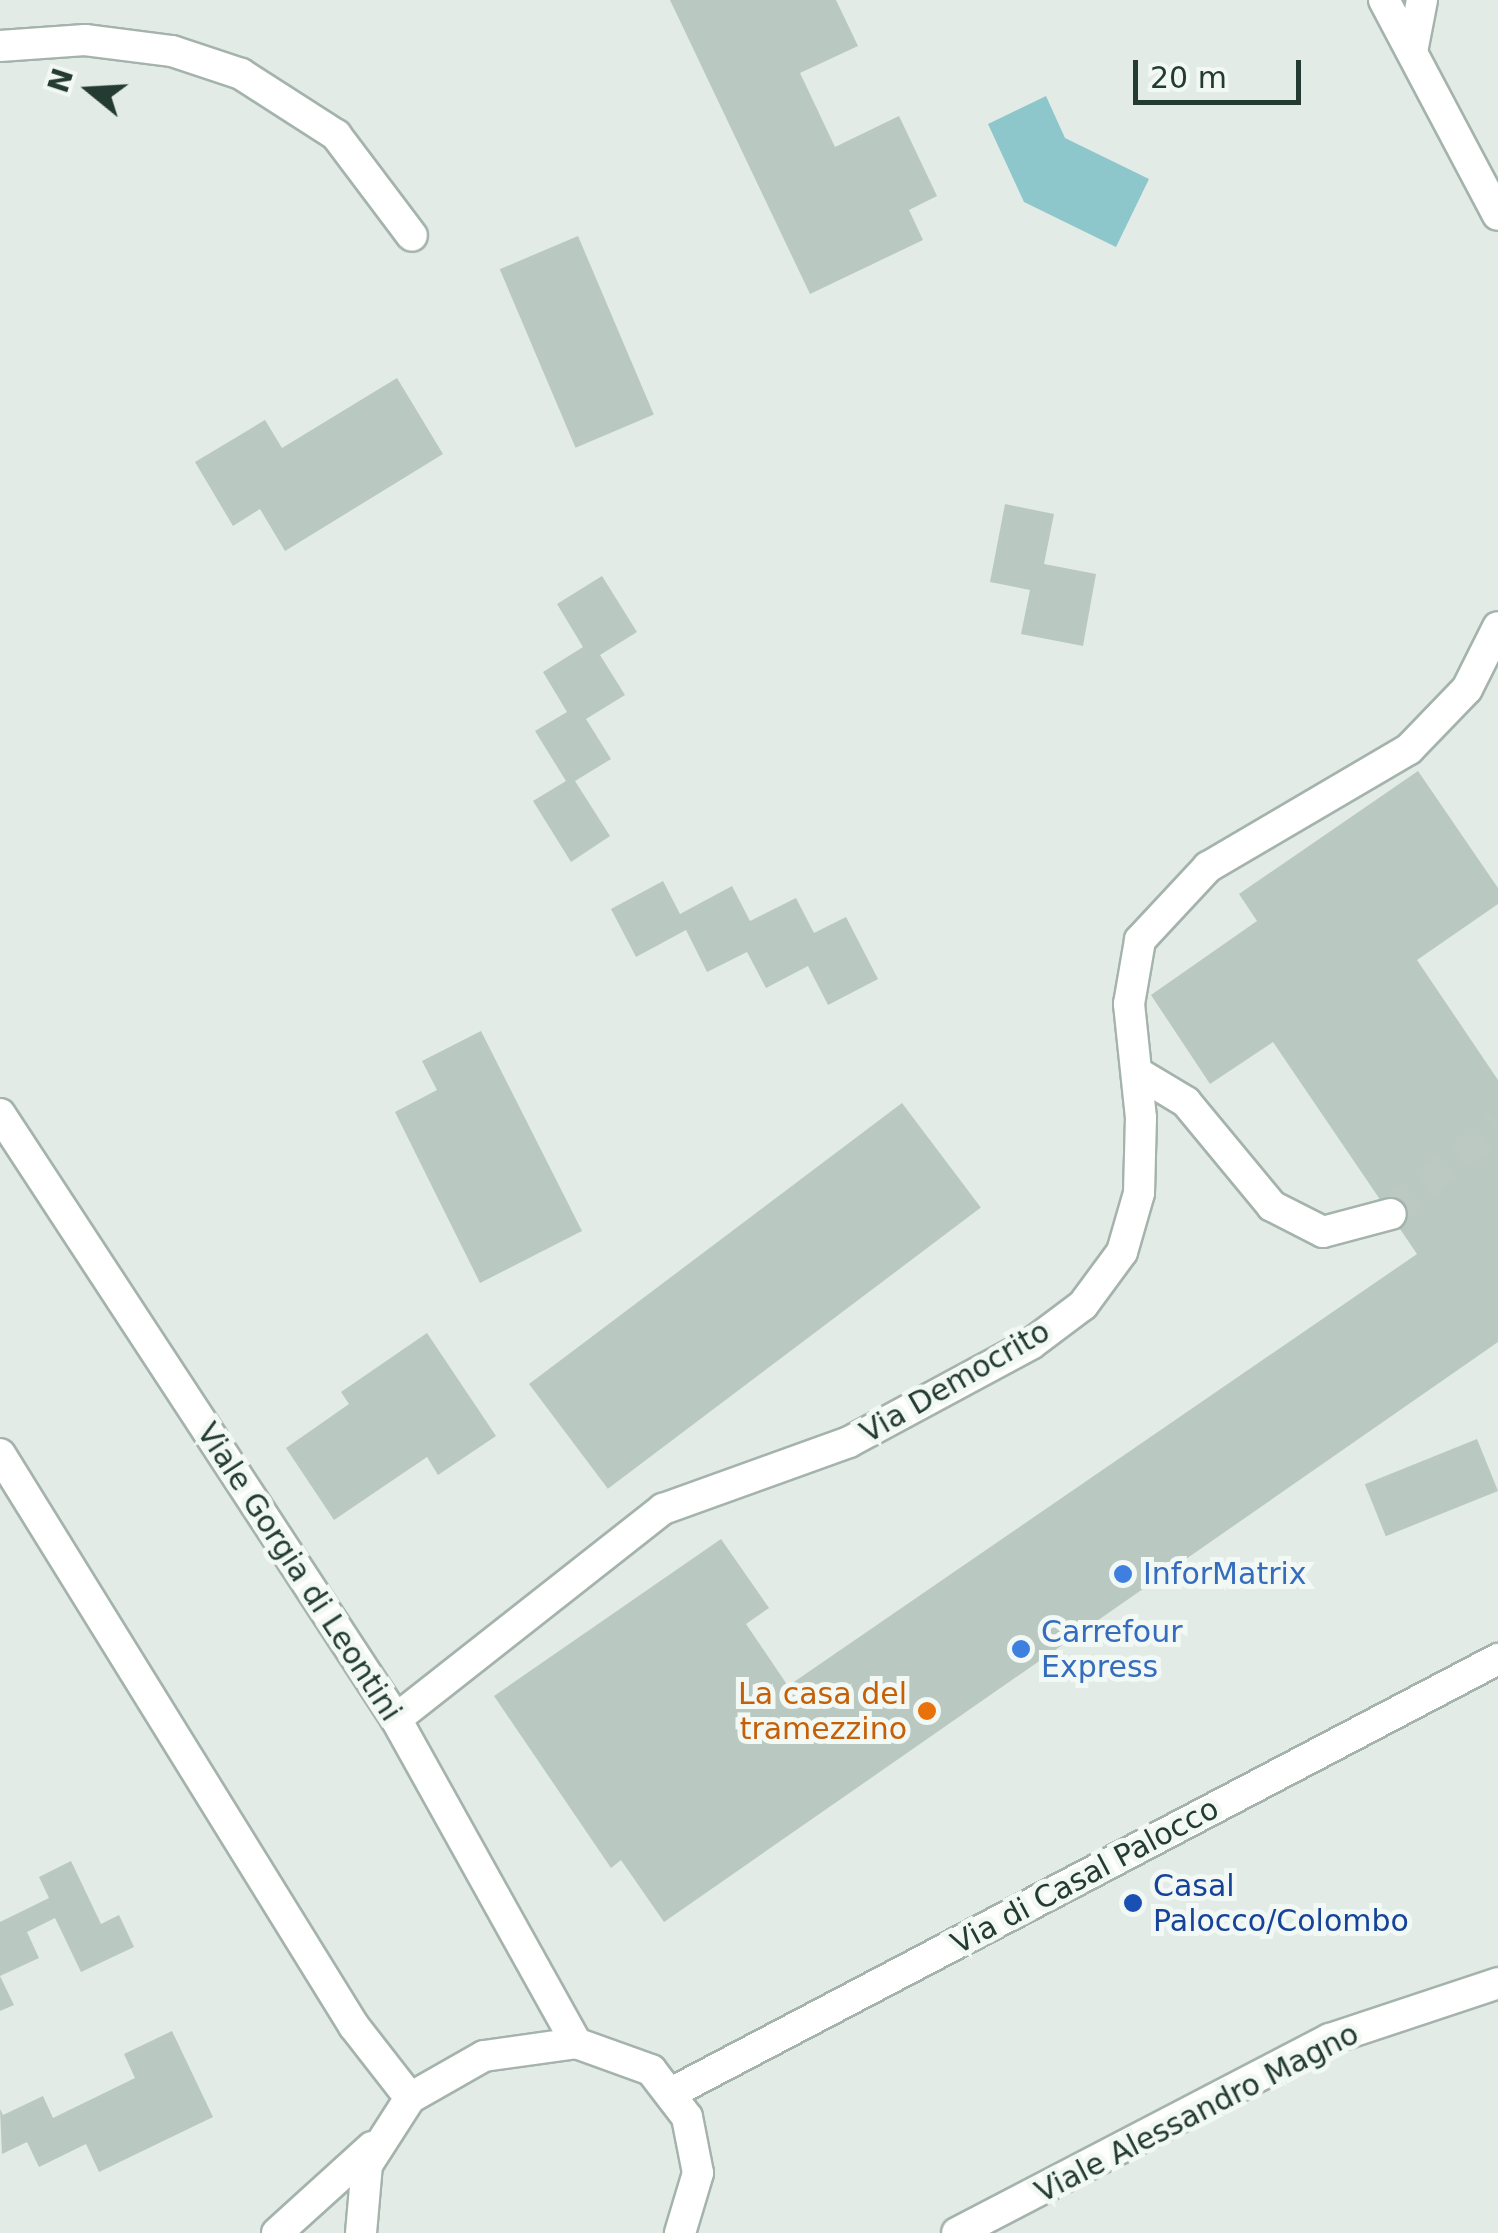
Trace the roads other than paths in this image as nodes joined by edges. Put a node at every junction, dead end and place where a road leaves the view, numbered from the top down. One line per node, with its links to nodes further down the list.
1 (1384, 0): 4 (street)
2 (1422, 0): 4 (street)
3 (0, 46): 6 (street)
4 (1412, 52): 5 (street)
5 (1498, 215)
6 (412, 236)
7 (1498, 627): 8 (street, Via Democrito)
8 (1138, 1073): 10 (street); 13 (street, Via Democrito)
9 (0, 1114): 13 (street, Viale Gorgia di Leontini)
10 (1390, 1214)
11 (0, 1454): 17 (street)
12 (1498, 1659): 16 (street, Via di Casal Palocco)
13 (396, 1719): 15 (street, Viale Gorgia di Leontini)
14 (1498, 1982): 22 (street, Viale Alessandro Magno)
15 (576, 2043): 16 (street); 17 (street)
16 (673, 2092): 21 (street)
17 (410, 2098): 18 (street)
18 (374, 2145): 19 (street); 20 (street)
19 (277, 2233)
20 (362, 2233)
21 (680, 2233)
22 (957, 2233)

